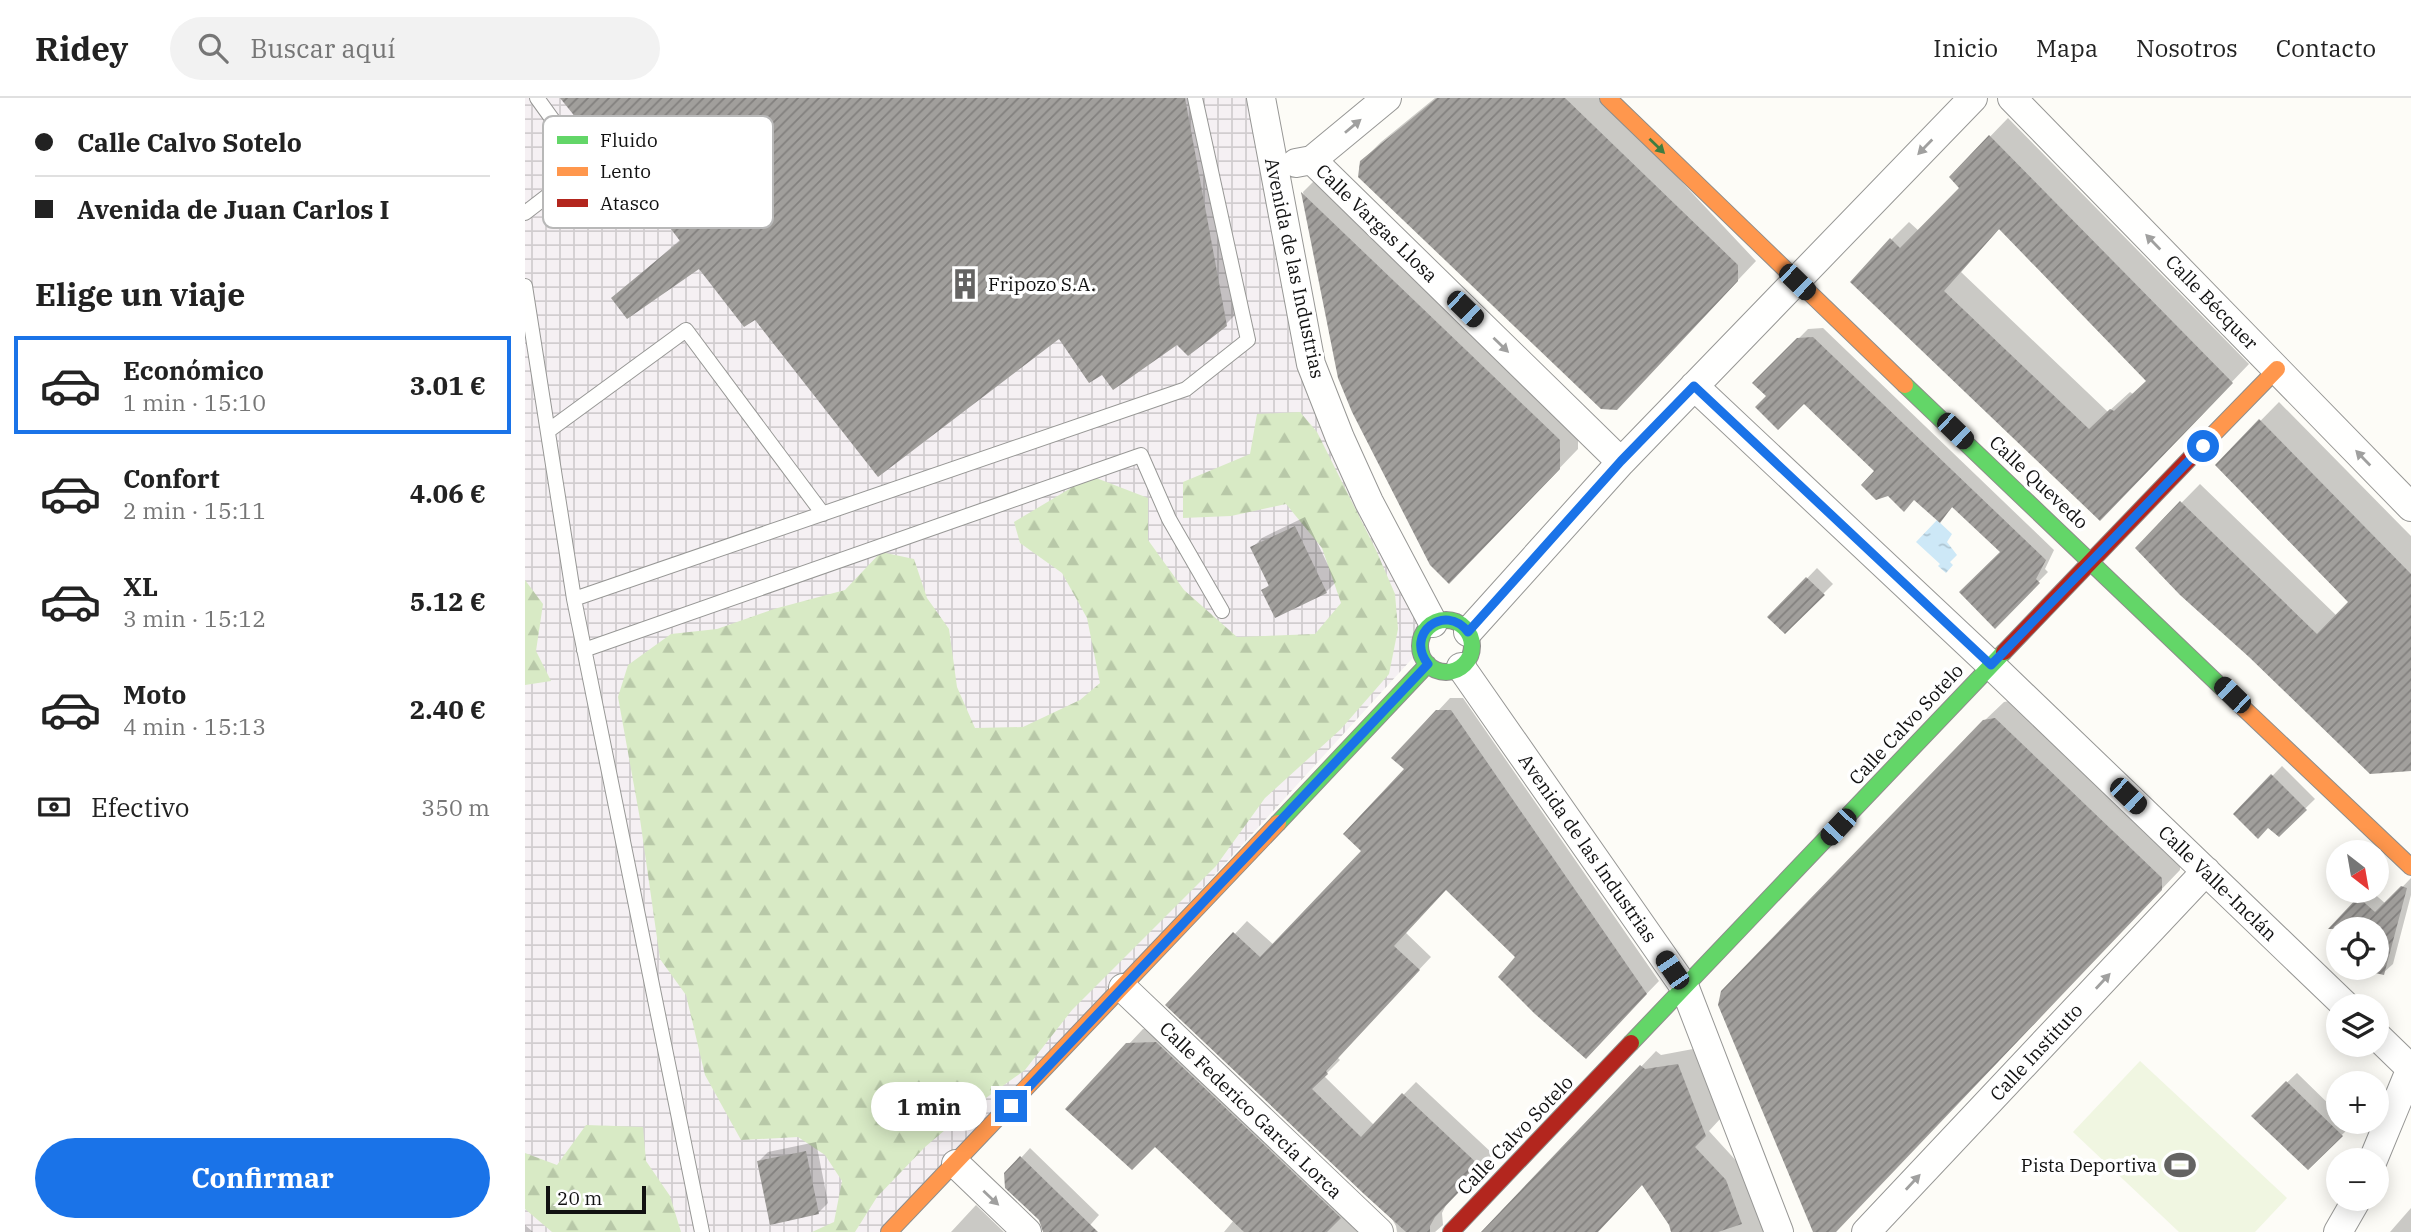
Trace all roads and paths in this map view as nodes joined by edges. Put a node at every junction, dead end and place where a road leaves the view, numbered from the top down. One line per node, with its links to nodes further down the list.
1 (537, 98): 8 (lane)
2 (1195, 98): 20 (lane)
3 (1261, 98): 10 (street, Avenida de las Industrias)
4 (1387, 98): 9 (street, one-way to 4)
5 (1608, 98): 13 (street, Calle Quevedo, one-way to 13)
6 (1973, 98): 13 (street, one-way to 13)
7 (2012, 98): 15 (street, Calle Bécquer, one-way to 7)
8 (550, 116)
9 (1312, 160): 10 (street); 18 (street, Calle Vargas Llosa, one-way to 18)
10 (1273, 166): 24 (street, Avenida de las Industrias)
11 (543, 199): 12 (lane)
12 (525, 213)
13 (1797, 282): 16 (street); 21 (street, Calle Quevedo)
14 (525, 286): 17 (lane)
15 (2277, 369): 19 (street, Calle Bécquer, one-way to 15); 21 (street, Calle Calvo Sotelo)
16 (1694, 386): 18 (street); 28 (street, Calle Valle-Inclán)
17 (548, 431): 20 (lane); 22 (lane)
18 (1621, 461): 25 (street)
19 (2411, 507)
20 (823, 514): 22 (lane)
21 (2093, 562): 28 (street, Calle Calvo Sotelo); 30 (street, Calle Quevedo)
22 (574, 599): 26 (lane)
23 (1222, 611): 26 (lane)
24 (1433, 623): 25 (street); 27 (street)
25 (1468, 632): 29 (street)
26 (584, 650): 40 (lane)
27 (1428, 664): 29 (street); 32 (street)
28 (1991, 665): 31 (street, Calle Valle-Inclán); 33 (street, Calle Calvo Sotelo)
29 (1461, 667): 33 (street, Avenida de las Industrias)
30 (2411, 867)
31 (2206, 871): 34 (street, Calle Valle-Inclán); 46 (street, Calle Instituto, one-way to 31)
32 (1123, 988): 38 (street); 43 (street, Calle Federico García Lorca)
33 (1685, 988): 44 (street, Calle Calvo Sotelo); 45 (street, Avenida de las Industrias)
34 (2334, 994)
35 (2389, 1048): 36 (street)
36 (2411, 1069): 37 (street)
37 (2378, 1148)
38 (956, 1164): 41 (street); 42 (street, one-way to 42)
39 (2350, 1211): 47 (street)
40 (702, 1232)
41 (889, 1232)
42 (1027, 1232)
43 (1379, 1232)
44 (1451, 1232)
45 (1779, 1232)
46 (1866, 1232)
47 (2338, 1232)

